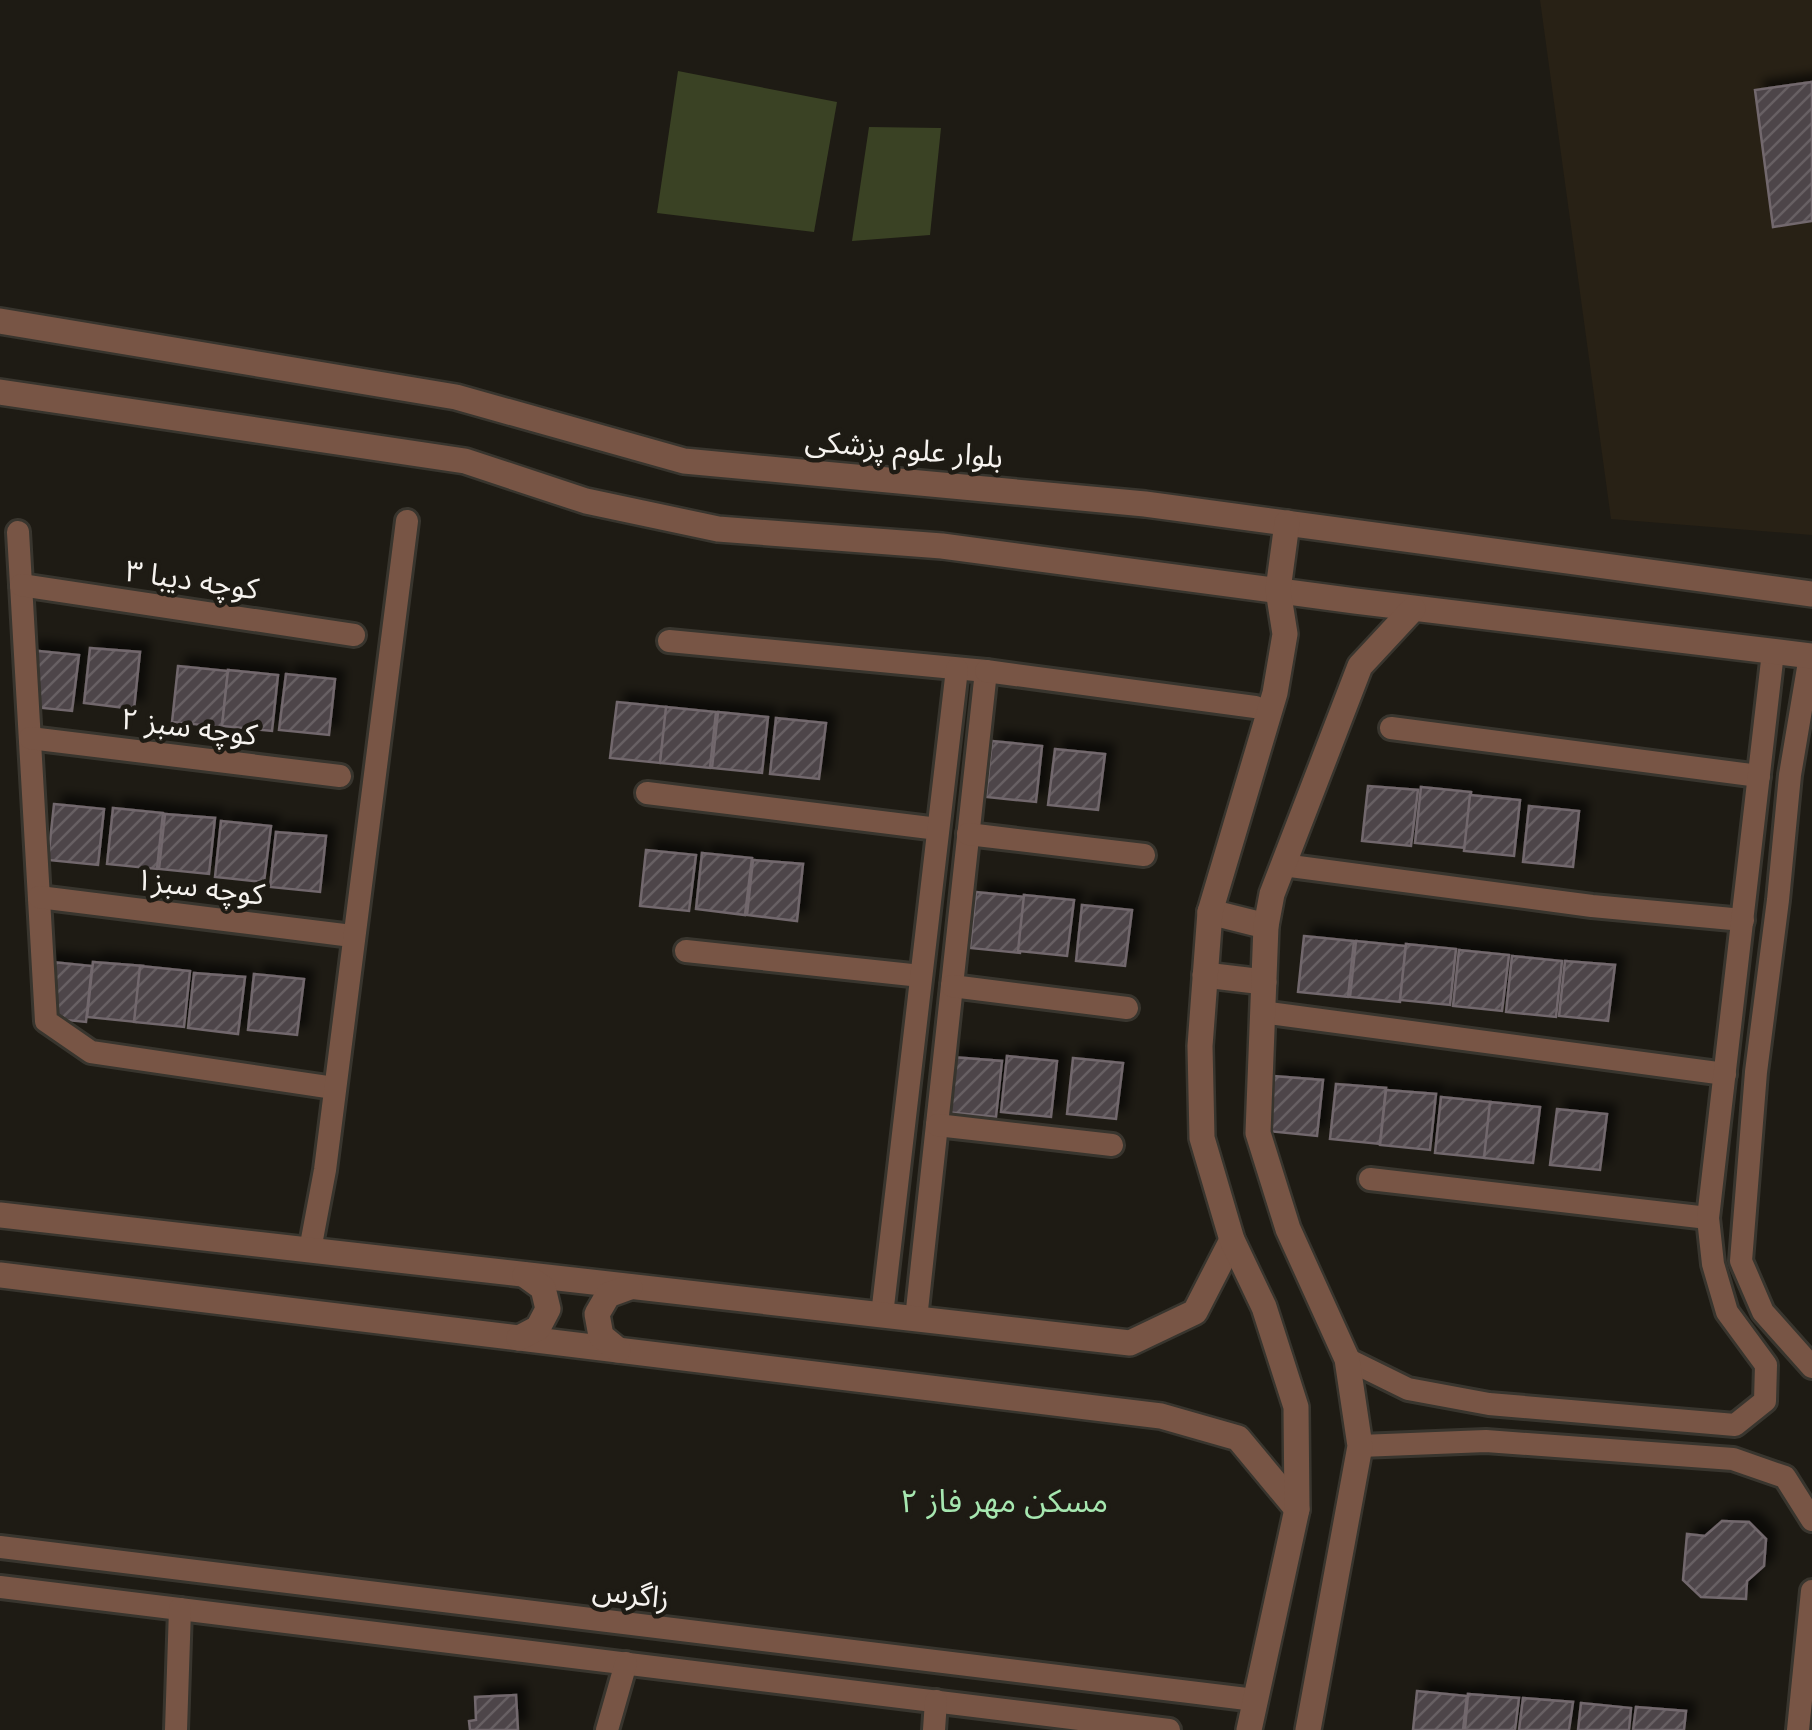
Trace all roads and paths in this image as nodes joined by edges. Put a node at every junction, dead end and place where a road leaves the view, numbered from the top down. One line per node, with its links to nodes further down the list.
1 (0, 321): 4 (street, بلوار علوم پزشکی)
2 (0, 392): 7 (street)
3 (407, 521): 30 (street)
4 (1288, 524): 7 (street); 8 (street, بلوار علوم پزشکی)
5 (18, 532): 6 (street)
6 (21, 586): 10 (street, کوچه دیبا ۳); 18 (street)
7 (1278, 590): 9 (street); 27 (street)
8 (1812, 594)
9 (1413, 608): 12 (street); 25 (street)
10 (354, 634)
11 (669, 641): 14 (street)
12 (1772, 662): 13 (street); 20 (street)
13 (1809, 663): 55 (street)
14 (957, 669): 15 (street); 22 (street)
15 (986, 672): 16 (street); 23 (street)
16 (1255, 707)
17 (1391, 728): 20 (street)
18 (30, 738): 19 (street, کوچه سبز ۲); 26 (street)
19 (340, 776)
20 (1759, 776): 28 (street)
21 (647, 793): 22 (street)
22 (938, 829): 33 (street)
23 (968, 834): 24 (street); 35 (street)
24 (1144, 854)
25 (1283, 865): 28 (street); 29 (street)
26 (39, 896): 30 (street, کوچه سبز۱); 39 (street)
27 (1210, 912): 29 (street); 32 (street)
28 (1743, 920): 38 (street)
29 (1266, 926): 34 (street)
30 (352, 936): 39 (street)
31 (686, 951): 33 (street)
32 (1205, 975): 34 (street); 45 (street)
33 (922, 976): 50 (street)
34 (1264, 982): 37 (street)
35 (952, 986): 36 (street); 40 (street)
36 (1127, 1008)
37 (1262, 1012): 38 (street); 54 (street)
38 (1726, 1074): 44 (street)
39 (334, 1088): 46 (street)
40 (937, 1125): 41 (street); 51 (street)
41 (1112, 1144)
42 (1370, 1179): 44 (street)
43 (0, 1216): 46 (street)
44 (1708, 1218): 54 (street)
45 (1232, 1240): 51 (street); 57 (street)
46 (310, 1250): 48 (street)
47 (0, 1275): 52 (street)
48 (525, 1275): 49 (street); 52 (street)
49 (630, 1287): 50 (street); 53 (street)
50 (882, 1315): 51 (street)
51 (916, 1319)
52 (518, 1338): 53 (street)
53 (618, 1350): 57 (street)
54 (1346, 1359): 56 (street)
55 (1812, 1367)
56 (1360, 1446): 58 (street); 73 (street)
57 (1297, 1509): 66 (street)
58 (1812, 1520)
59 (0, 1547): 60 (street, زاگرس)
60 (104, 1560): 63 (street); 66 (street, زاگرس)
61 (0, 1587): 63 (street)
62 (1812, 1591): 74 (street)
63 (102, 1599): 64 (street)
64 (180, 1609): 65 (street); 68 (street)
65 (626, 1664): 67 (street); 69 (street)
66 (1255, 1700): 72 (street)
67 (936, 1702): 70 (street); 71 (street)
68 (176, 1730)
69 (607, 1730)
70 (934, 1730)
71 (1169, 1730)
72 (1249, 1730)
73 (1308, 1730)
74 (1798, 1730)

